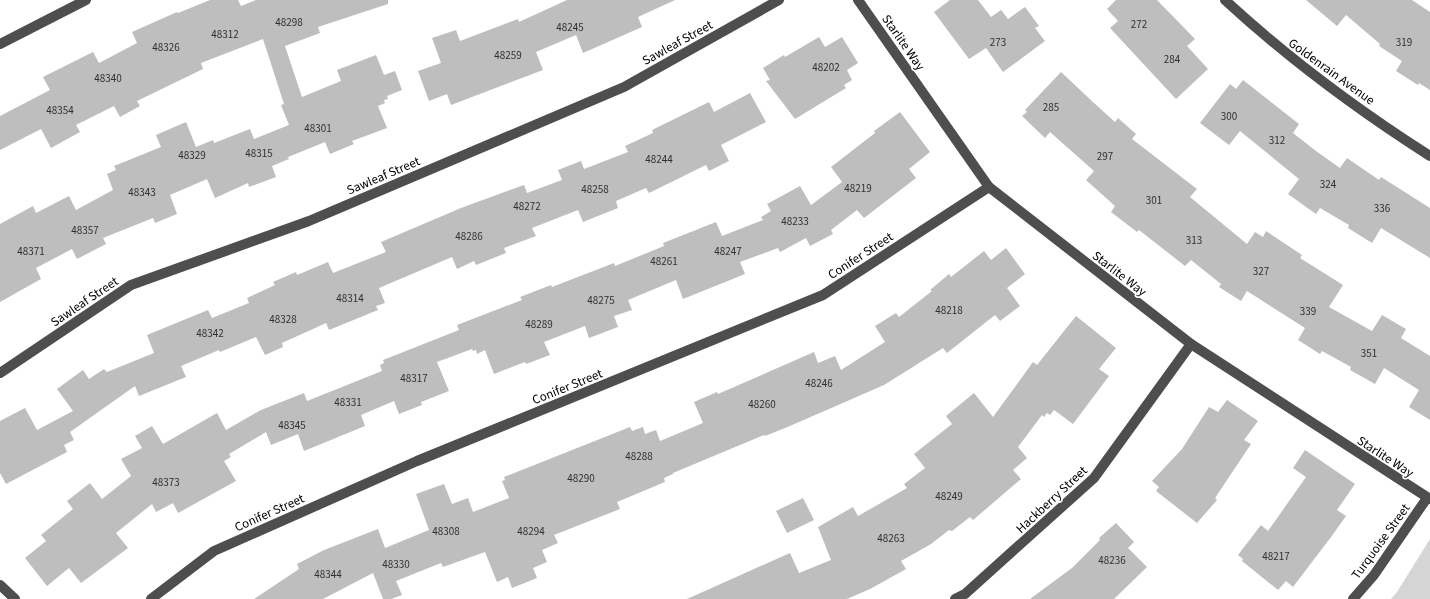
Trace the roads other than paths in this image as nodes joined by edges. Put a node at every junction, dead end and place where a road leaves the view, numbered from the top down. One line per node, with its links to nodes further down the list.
1 (86, 0): 5 (street)
2 (779, 0): 9 (street, Sawleaf Street)
3 (858, 0): 7 (street, Starlite Way)
4 (1224, 0): 6 (street, Goldenrain Avenue)
5 (0, 44)
6 (1430, 156)
7 (989, 187): 8 (street, Starlite Way); 13 (street, Conifer Street)
8 (1191, 344): 10 (street, Starlite Way); 14 (street, Hackberry Street)
9 (0, 373)
10 (1429, 498): 15 (street, Turquoise Street)
11 (0, 585): 12 (street)
12 (14, 599)
13 (151, 599)
14 (955, 599)
15 (1353, 599)

